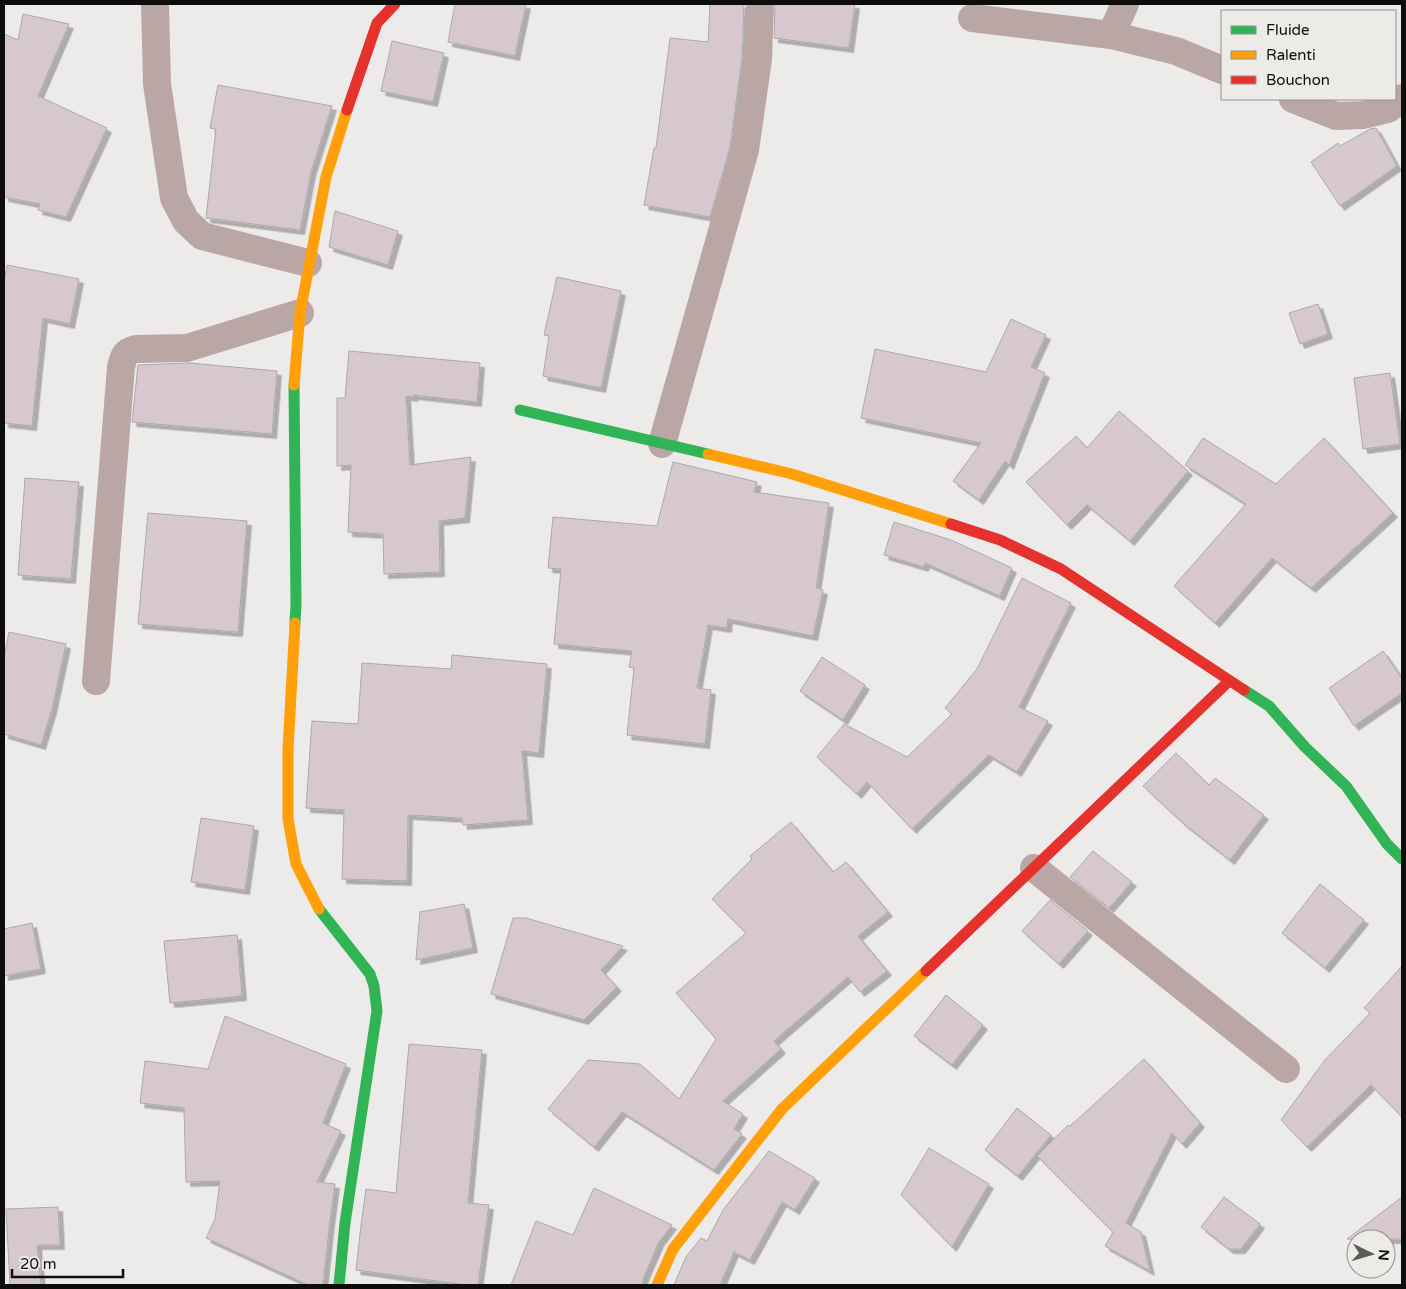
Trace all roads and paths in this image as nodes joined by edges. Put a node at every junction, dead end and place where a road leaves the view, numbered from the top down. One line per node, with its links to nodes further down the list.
1 (155, 4): 10 (street)
2 (395, 4): 10 (street)
3 (760, 4): 13 (street)
4 (1124, 4): 6 (street)
5 (972, 18): 6 (street)
6 (1111, 35): 7 (street)
7 (1221, 70)
8 (1402, 98): 9 (street)
9 (1296, 100)
10 (308, 263): 11 (street)
11 (300, 313): 14 (street); 19 (street)
12 (520, 410): 13 (street)
13 (662, 444): 15 (street)
14 (96, 681)
15 (1230, 681): 16 (street); 17 (street)
16 (1402, 859)
17 (1034, 868): 18 (street); 20 (street)
18 (1286, 1069)
19 (339, 1285)
20 (657, 1285)

